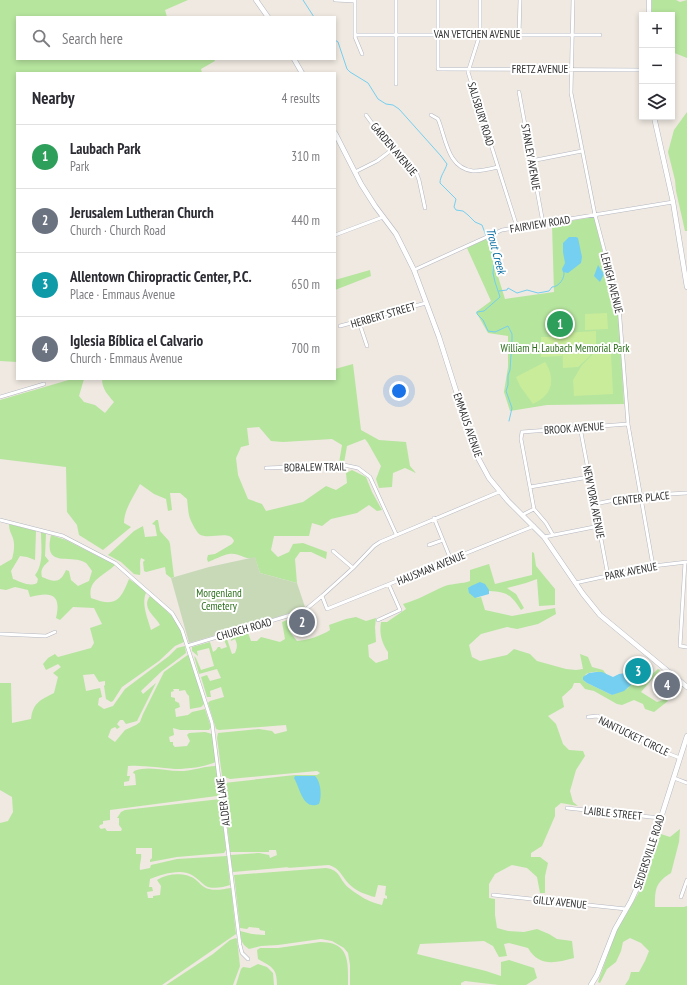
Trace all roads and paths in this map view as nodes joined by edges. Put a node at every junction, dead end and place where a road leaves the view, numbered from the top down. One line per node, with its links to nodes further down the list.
1 (256, 0): 11 (main road)
2 (335, 0): 3 (street)
3 (355, 0): 12 (street)
4 (396, 0): 13 (street)
5 (438, 0): 14 (street)
6 (480, 0): 15 (street, SALISBURY ROAD)
7 (520, 0): 17 (street)
8 (573, 0): 16 (street, LEHIGH AVENUE)
9 (649, 0): 10 (main road)
10 (649, 12)
11 (267, 16)
12 (355, 34): 13 (street, VAN VETCHEN AVENUE); 19 (street)
13 (396, 34): 14 (street, VAN VETCHEN AVENUE); 25 (street)
14 (438, 34): 15 (street, VAN VETCHEN AVENUE); 22 (street, FRETZ AVENUE)
15 (480, 34): 17 (street, VAN VETCHEN AVENUE); 22 (street, SALISBURY ROAD)
16 (572, 34): 17 (street, VAN VETCHEN AVENUE); 18 (street, VAN VETCHEN AVENUE); 21 (street, LEHIGH AVENUE)
17 (519, 35)
18 (600, 35)
19 (362, 54)
20 (295, 60): 24 (main road)
21 (571, 68): 22 (street, FRETZ AVENUE); 23 (street, FRETZ AVENUE); 32 (street, LEHIGH AVENUE)
22 (468, 69): 34 (street, SALISBURY ROAD)
23 (639, 70)
24 (301, 72)
25 (396, 84)
26 (519, 92): 33 (street, STANLEY AVENUE)
27 (366, 115): 31 (street, GARDEN AVENUE)
28 (431, 115): 34 (street)
29 (655, 120): 36 (main road)
30 (336, 135): 35 (main road, EMMAUS AVENUE)
31 (393, 148): 35 (street); 37 (street, GARDEN AVENUE)
32 (582, 151): 33 (street); 38 (street, LEHIGH AVENUE)
33 (531, 161): 40 (street, STANLEY AVENUE)
34 (498, 167): 41 (street, SALISBURY ROAD)
35 (355, 172): 39 (main road, EMMAUS AVENUE)
36 (673, 202): 38 (street, FAIRVIEW ROAD); 44 (main road)
37 (425, 208)
38 (595, 215): 40 (street, FAIRVIEW ROAD); 51 (street, LEHIGH AVENUE)
39 (383, 217): 42 (street); 43 (main road, EMMAUS AVENUE)
40 (543, 223): 41 (street, FAIRVIEW ROAD)
41 (517, 227): 43 (street, FAIRVIEW ROAD)
42 (336, 235)
43 (414, 270): 45 (main road, EMMAUS AVENUE)
44 (687, 286)
45 (426, 303): 46 (street, HERBERT STREET); 56 (main road, EMMAUS AVENUE)
46 (359, 322): 47 (street, HERBERT STREET); 48 (street)
47 (340, 326)
48 (367, 346)
49 (44, 384): 50 (street)
50 (0, 397)
51 (628, 424): 52 (street, BROOK AVENUE); 58 (street, LEHIGH AVENUE)
52 (580, 428): 54 (street, NEW YORK AVENUE); 55 (street, BROOK AVENUE)
53 (266, 468): 66 (street, BOBALEW TRAIL)
54 (590, 477): 55 (street); 59 (street, NEW YORK AVENUE)
55 (530, 487): 60 (street)
56 (499, 492): 61 (main road, EMMAUS AVENUE); 62 (street, CHURCH ROAD)
57 (687, 493): 58 (street, CENTER PLACE)
58 (640, 496): 59 (street, CENTER PLACE); 74 (street, LEHIGH AVENUE)
59 (595, 504): 65 (street, NEW YORK AVENUE)
60 (534, 509): 61 (street); 67 (street)
61 (522, 515): 64 (main road, EMMAUS AVENUE)
62 (434, 518): 66 (street, CHURCH ROAD); 69 (street)
63 (0, 520): 83 (street)
64 (534, 526): 68 (main road, EMMAUS AVENUE); 72 (street, HAUSMAN AVENUE)
65 (599, 526): 67 (street); 76 (street, NEW YORK AVENUE)
66 (396, 534): 75 (street, CHURCH ROAD)
67 (553, 535): 68 (street)
68 (544, 537): 77 (main road, EMMAUS AVENUE)
69 (443, 540): 70 (street); 72 (street)
70 (429, 545)
71 (333, 550): 75 (street)
72 (451, 560): 78 (street, HAUSMAN AVENUE)
73 (686, 562): 74 (street, PARK AVENUE); 84 (street)
74 (653, 566): 76 (street, PARK AVENUE)
75 (353, 568): 79 (street, CHURCH ROAD)
76 (608, 576): 77 (street, PARK AVENUE)
77 (575, 583): 85 (main road, EMMAUS AVENUE)
78 (389, 585): 79 (street, HAUSMAN AVENUE); 80 (street)
79 (322, 596): 83 (street, CHURCH ROAD)
80 (378, 620)
81 (55, 632): 82 (street)
82 (0, 634)
83 (187, 646): 97 (street, ALDER LANE)
84 (687, 647)
85 (687, 687)
86 (588, 717): 88 (street, NANTUCKET CIRCLE)
87 (687, 736): 88 (main road, SEIDERSVILLE ROAD)
88 (680, 758): 89 (main road, SEIDERSVILLE ROAD)
89 (673, 778): 90 (street); 92 (main road, SEIDERSVILLE ROAD)
90 (687, 783)
91 (567, 808): 92 (street, LAIBLE STREET)
92 (660, 818): 96 (main road, SEIDERSVILLE ROAD)
93 (687, 880): 95 (street)
94 (493, 895): 96 (street, GILLY AVENUE)
95 (681, 897)
96 (626, 909): 98 (main road, SEIDERSVILLE ROAD)
97 (248, 959)
98 (591, 985)

